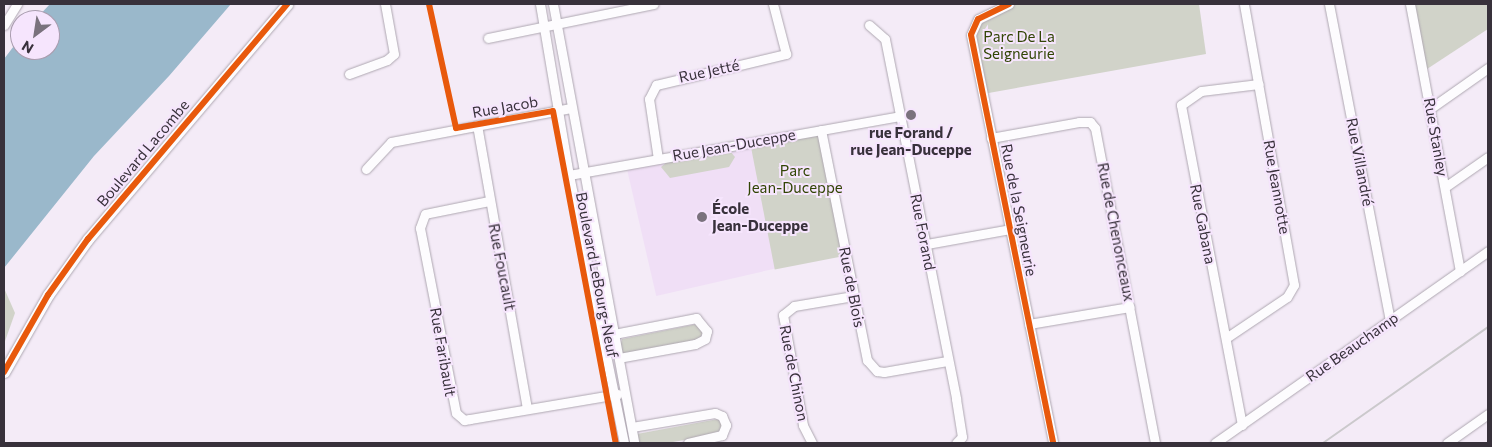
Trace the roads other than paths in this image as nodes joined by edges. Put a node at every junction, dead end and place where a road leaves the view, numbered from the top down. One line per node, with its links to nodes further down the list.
1 (17, 4): 14 (street)
2 (287, 4): 47 (main road, Boulevard Lacombe)
3 (385, 4): 19 (street)
4 (540, 4): 15 (street)
5 (553, 4): 13 (street)
6 (654, 4): 12 (street)
7 (773, 4): 29 (street, Rue Jetté)
8 (1009, 4): 27 (street, Rue de la Seigneurie)
9 (1244, 4): 20 (street, Rue Jeannotte)
10 (1329, 4): 41 (street, Rue Villandré)
11 (1410, 4): 22 (street, Rue Stanley)
12 (631, 6): 13 (street)
13 (557, 23): 15 (street); 21 (street)
14 (4, 25)
15 (544, 25): 17 (street); 23 (street)
16 (869, 25): 24 (street, Rue Forand)
17 (488, 38)
18 (1488, 68): 22 (street)
19 (349, 74)
20 (1259, 84): 44 (street, Rue Jeannotte); 44 (street, Rue Gabana)
21 (572, 108): 23 (street, Rue Jacob); 31 (street)
22 (1431, 108): 33 (street, Rue Stanley)
23 (558, 110): 25 (street, Rue Jacob); 32 (street)
24 (899, 116): 26 (street, Rue Jean-Duceppe); 36 (street, Rue Forand)
25 (477, 125): 30 (street, Rue Jacob); 34 (street, Rue Foucault)
26 (820, 130): 29 (street, Rue Jean-Duceppe); 39 (street, Rue de Blois)
27 (991, 138): 35 (street, Rue de la Seigneurie); 40 (street, Rue de Chenonceaux)
28 (1488, 157): 33 (street)
29 (658, 159): 31 (street, Rue Jean-Duceppe)
30 (366, 169)
31 (583, 173): 32 (street, Rue Jean-Duceppe); 43 (street)
32 (570, 175): 49 (street)
33 (1445, 187): 38 (street, Rue Stanley)
34 (489, 201): 50 (street, Rue Foucault); 50 (street, Rue Faribault)
35 (1010, 229): 36 (street); 42 (street, Rue de la Seigneurie)
36 (927, 244): 46 (street, Rue Forand)
37 (1488, 251): 38 (street, Rue Beauchamp)
38 (1460, 271): 41 (street, Rue Beauchamp)
39 (853, 296): 46 (street, Rue de Blois); 57 (street, Rue de Chinon)
40 (1130, 308): 42 (street); 60 (street, Rue de Chenonceaux)
41 (1390, 320): 52 (street, Rue Beauchamp)
42 (1029, 324): 59 (street, Rue de la Seigneurie)
43 (614, 334): 45 (street); 45 (street)
44 (1226, 338): 52 (street, Rue Gabana)
45 (619, 358): 48 (street)
46 (947, 361): 58 (street, Rue Forand)
47 (4, 372)
48 (626, 393): 49 (street, Rue Faribault); 53 (street)
49 (614, 395): 50 (street, Rue Faribault); 54 (street)
50 (527, 409)
51 (1488, 414): 62 (street)
52 (1242, 425): 61 (street, Rue Beauchamp)
53 (632, 427): 55 (street); 56 (street)
54 (624, 443)
55 (634, 443)
56 (688, 443)
57 (812, 443)
58 (956, 443)
59 (1053, 443)
60 (1155, 443)
61 (1215, 443)
62 (1447, 443)

